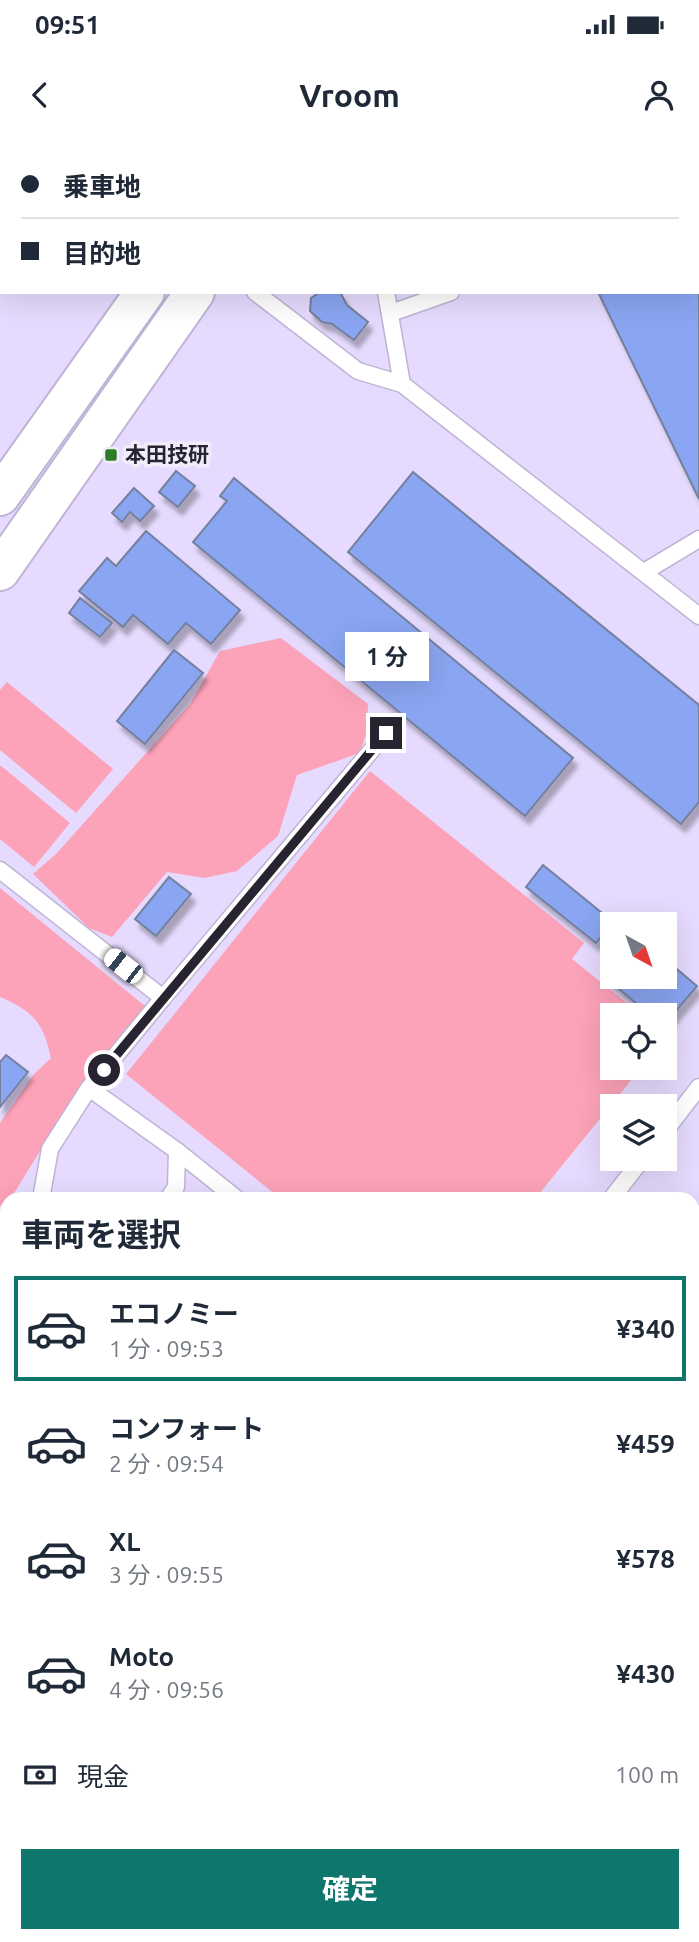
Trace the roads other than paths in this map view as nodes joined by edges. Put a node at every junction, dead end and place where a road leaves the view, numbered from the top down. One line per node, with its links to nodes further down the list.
1 (144, 294): 8 (main road)
2 (194, 294): 10 (main road)
3 (258, 294): 7 (lane)
4 (386, 294): 6 (lane)
5 (445, 294): 6 (lane)
6 (391, 313): 7 (lane)
7 (402, 384): 11 (lane)
8 (0, 496)
9 (699, 539): 11 (lane)
10 (0, 571)
11 (644, 572): 12 (lane)
12 (699, 616)
13 (386, 733): 15 (lane)
14 (0, 870): 15 (lane)
15 (163, 999): 17 (lane)
16 (699, 1087): 18 (lane)
17 (89, 1088): 19 (lane); 21 (lane)
18 (677, 1115)
19 (177, 1151): 22 (lane); 23 (lane)
20 (634, 1171): 24 (lane)
21 (42, 1192)
22 (173, 1192)
23 (228, 1192)
24 (621, 1192)

